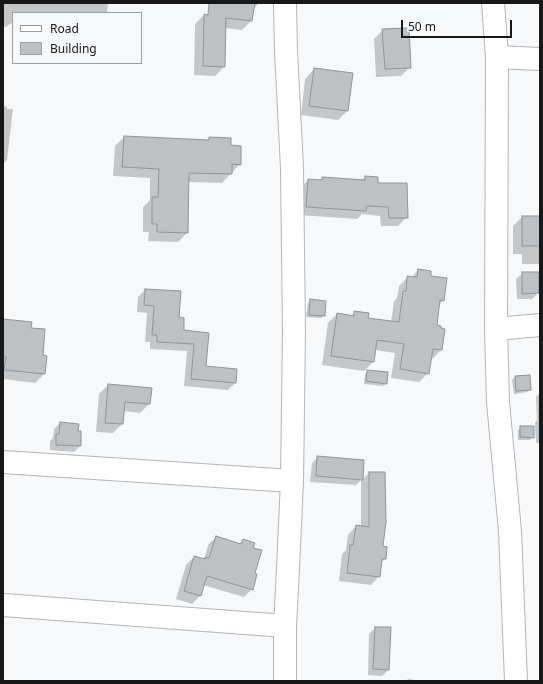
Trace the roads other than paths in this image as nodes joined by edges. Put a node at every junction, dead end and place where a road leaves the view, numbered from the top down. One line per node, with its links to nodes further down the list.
1 (285, 3): 8 (street)
2 (494, 3): 3 (street)
3 (497, 57): 4 (street); 6 (street)
4 (540, 59)
5 (540, 325): 6 (street)
6 (496, 329): 12 (street)
7 (3, 462): 8 (street)
8 (292, 481): 10 (street)
9 (3, 605): 10 (street)
10 (285, 626): 11 (street)
11 (285, 681)
12 (516, 681)

